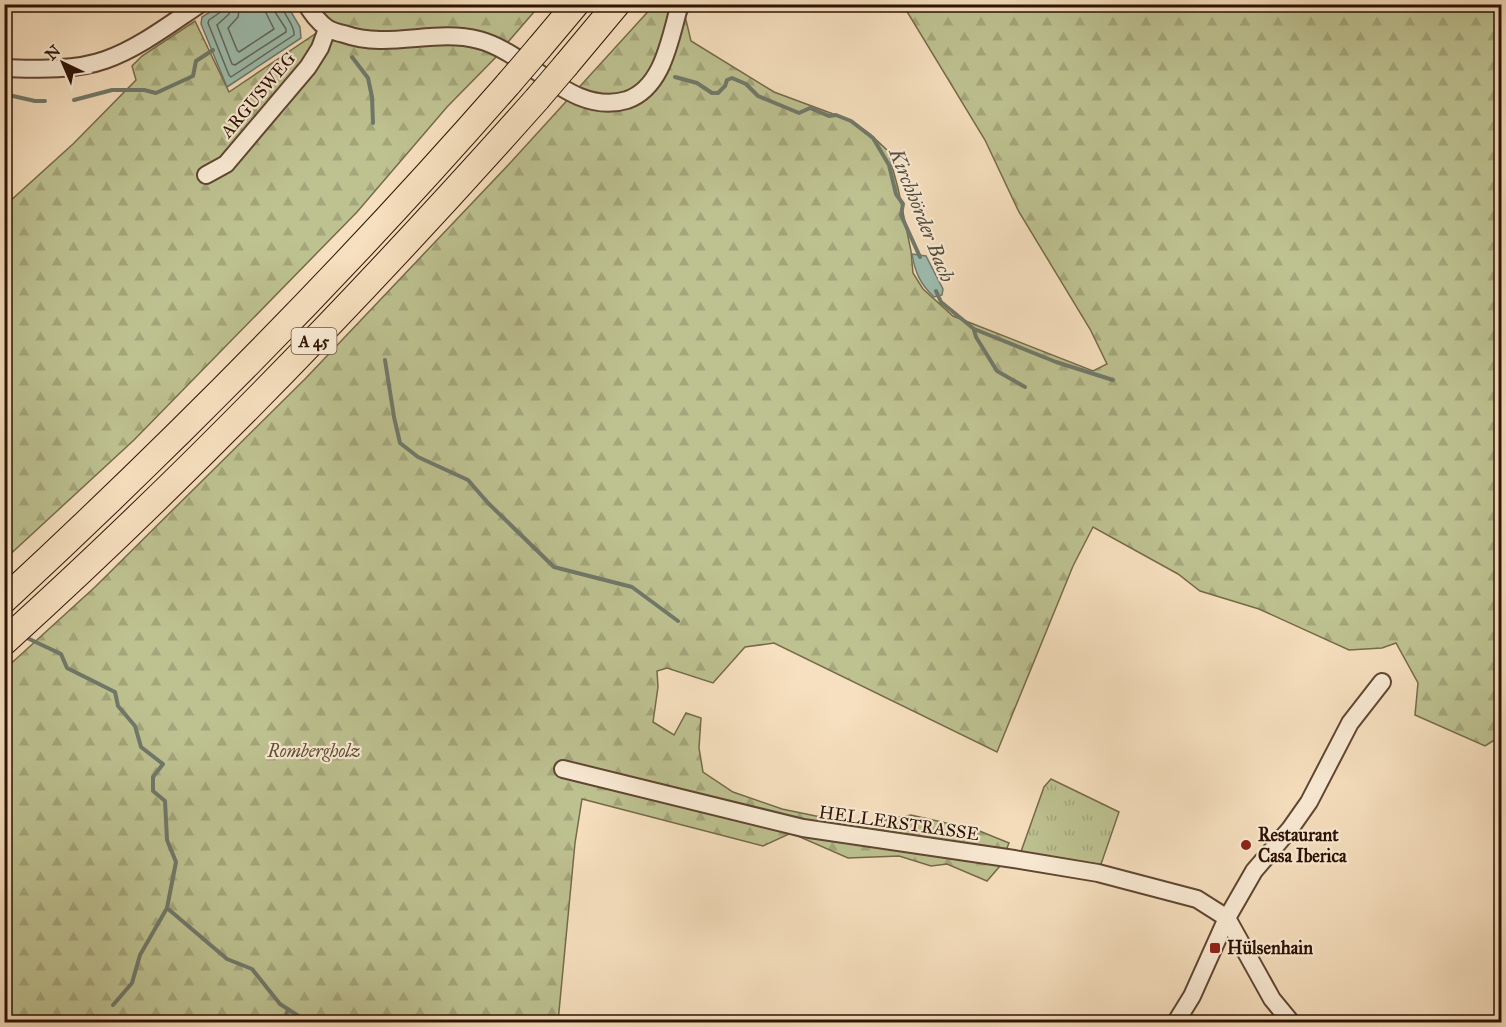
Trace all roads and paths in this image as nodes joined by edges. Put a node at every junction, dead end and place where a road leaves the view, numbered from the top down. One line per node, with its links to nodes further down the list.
1 (200, 4): 7 (street)
2 (306, 4): 6 (street)
3 (576, 4): 9 (highway, A 45, bridge)
4 (617, 4): 10 (highway, A 45, bridge)
5 (680, 4): 6 (street)
6 (327, 29): 8 (street, ARGUSWEG)
7 (4, 68)
8 (206, 175)
9 (4, 600)
10 (4, 642)
11 (1382, 682): 13 (street)
12 (563, 770): 13 (street, HELLERSTRASSE)
13 (1227, 918): 14 (street); 15 (street)
14 (1176, 1023)
15 (1291, 1023)

